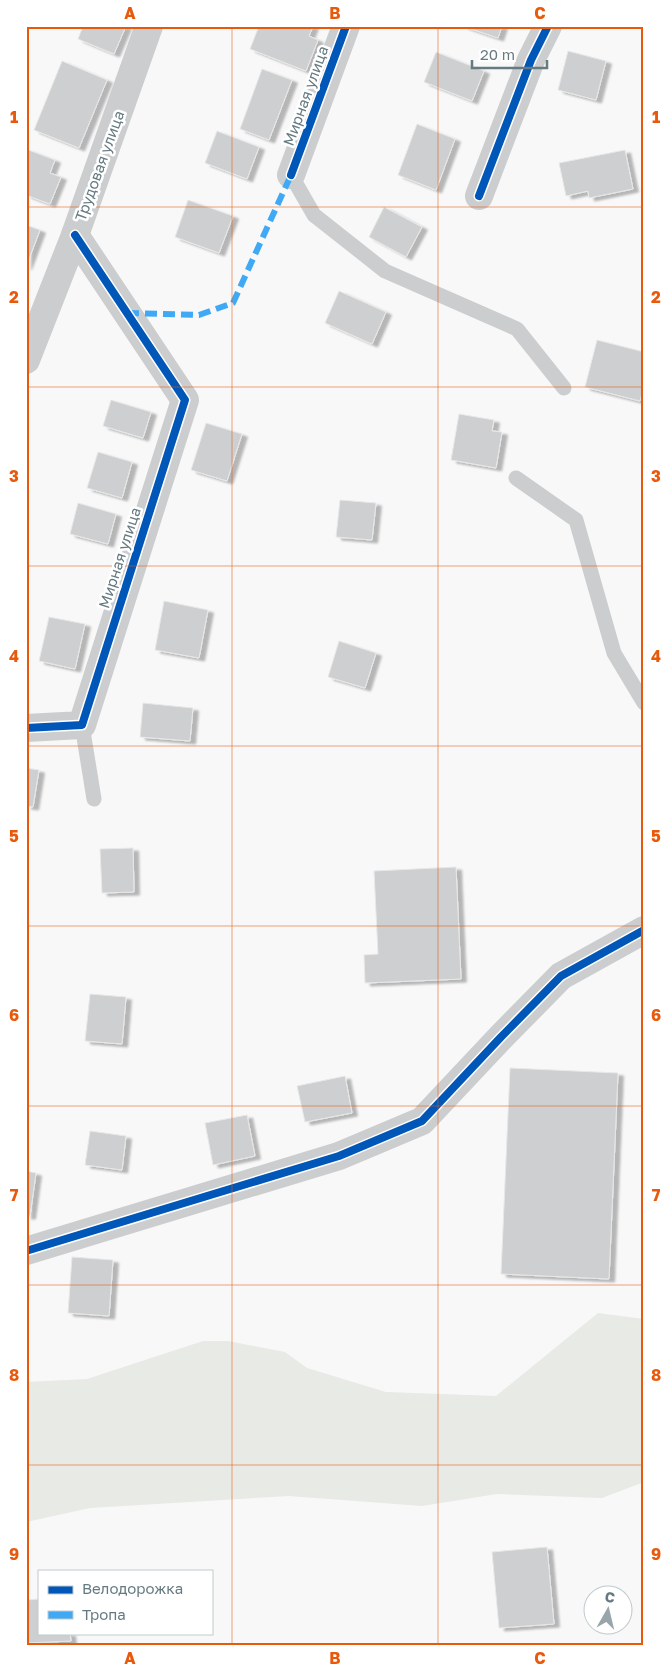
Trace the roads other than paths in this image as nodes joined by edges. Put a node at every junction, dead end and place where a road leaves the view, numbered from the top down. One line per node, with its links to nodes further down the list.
1 (149, 26): 6 (street, Трудовая улица)
2 (346, 26): 4 (street, Мирная улица)
3 (548, 26): 5 (street)
4 (291, 175): 8 (lane)
5 (479, 196)
6 (75, 235): 7 (street, Трудовая улица); 11 (street, Мирная улица)
7 (26, 360)
8 (564, 388)
9 (516, 478): 10 (lane)
10 (644, 704)
11 (82, 724): 12 (street); 13 (lane)
12 (26, 728)
13 (94, 799)
14 (644, 930): 15 (street)
15 (26, 1251)

